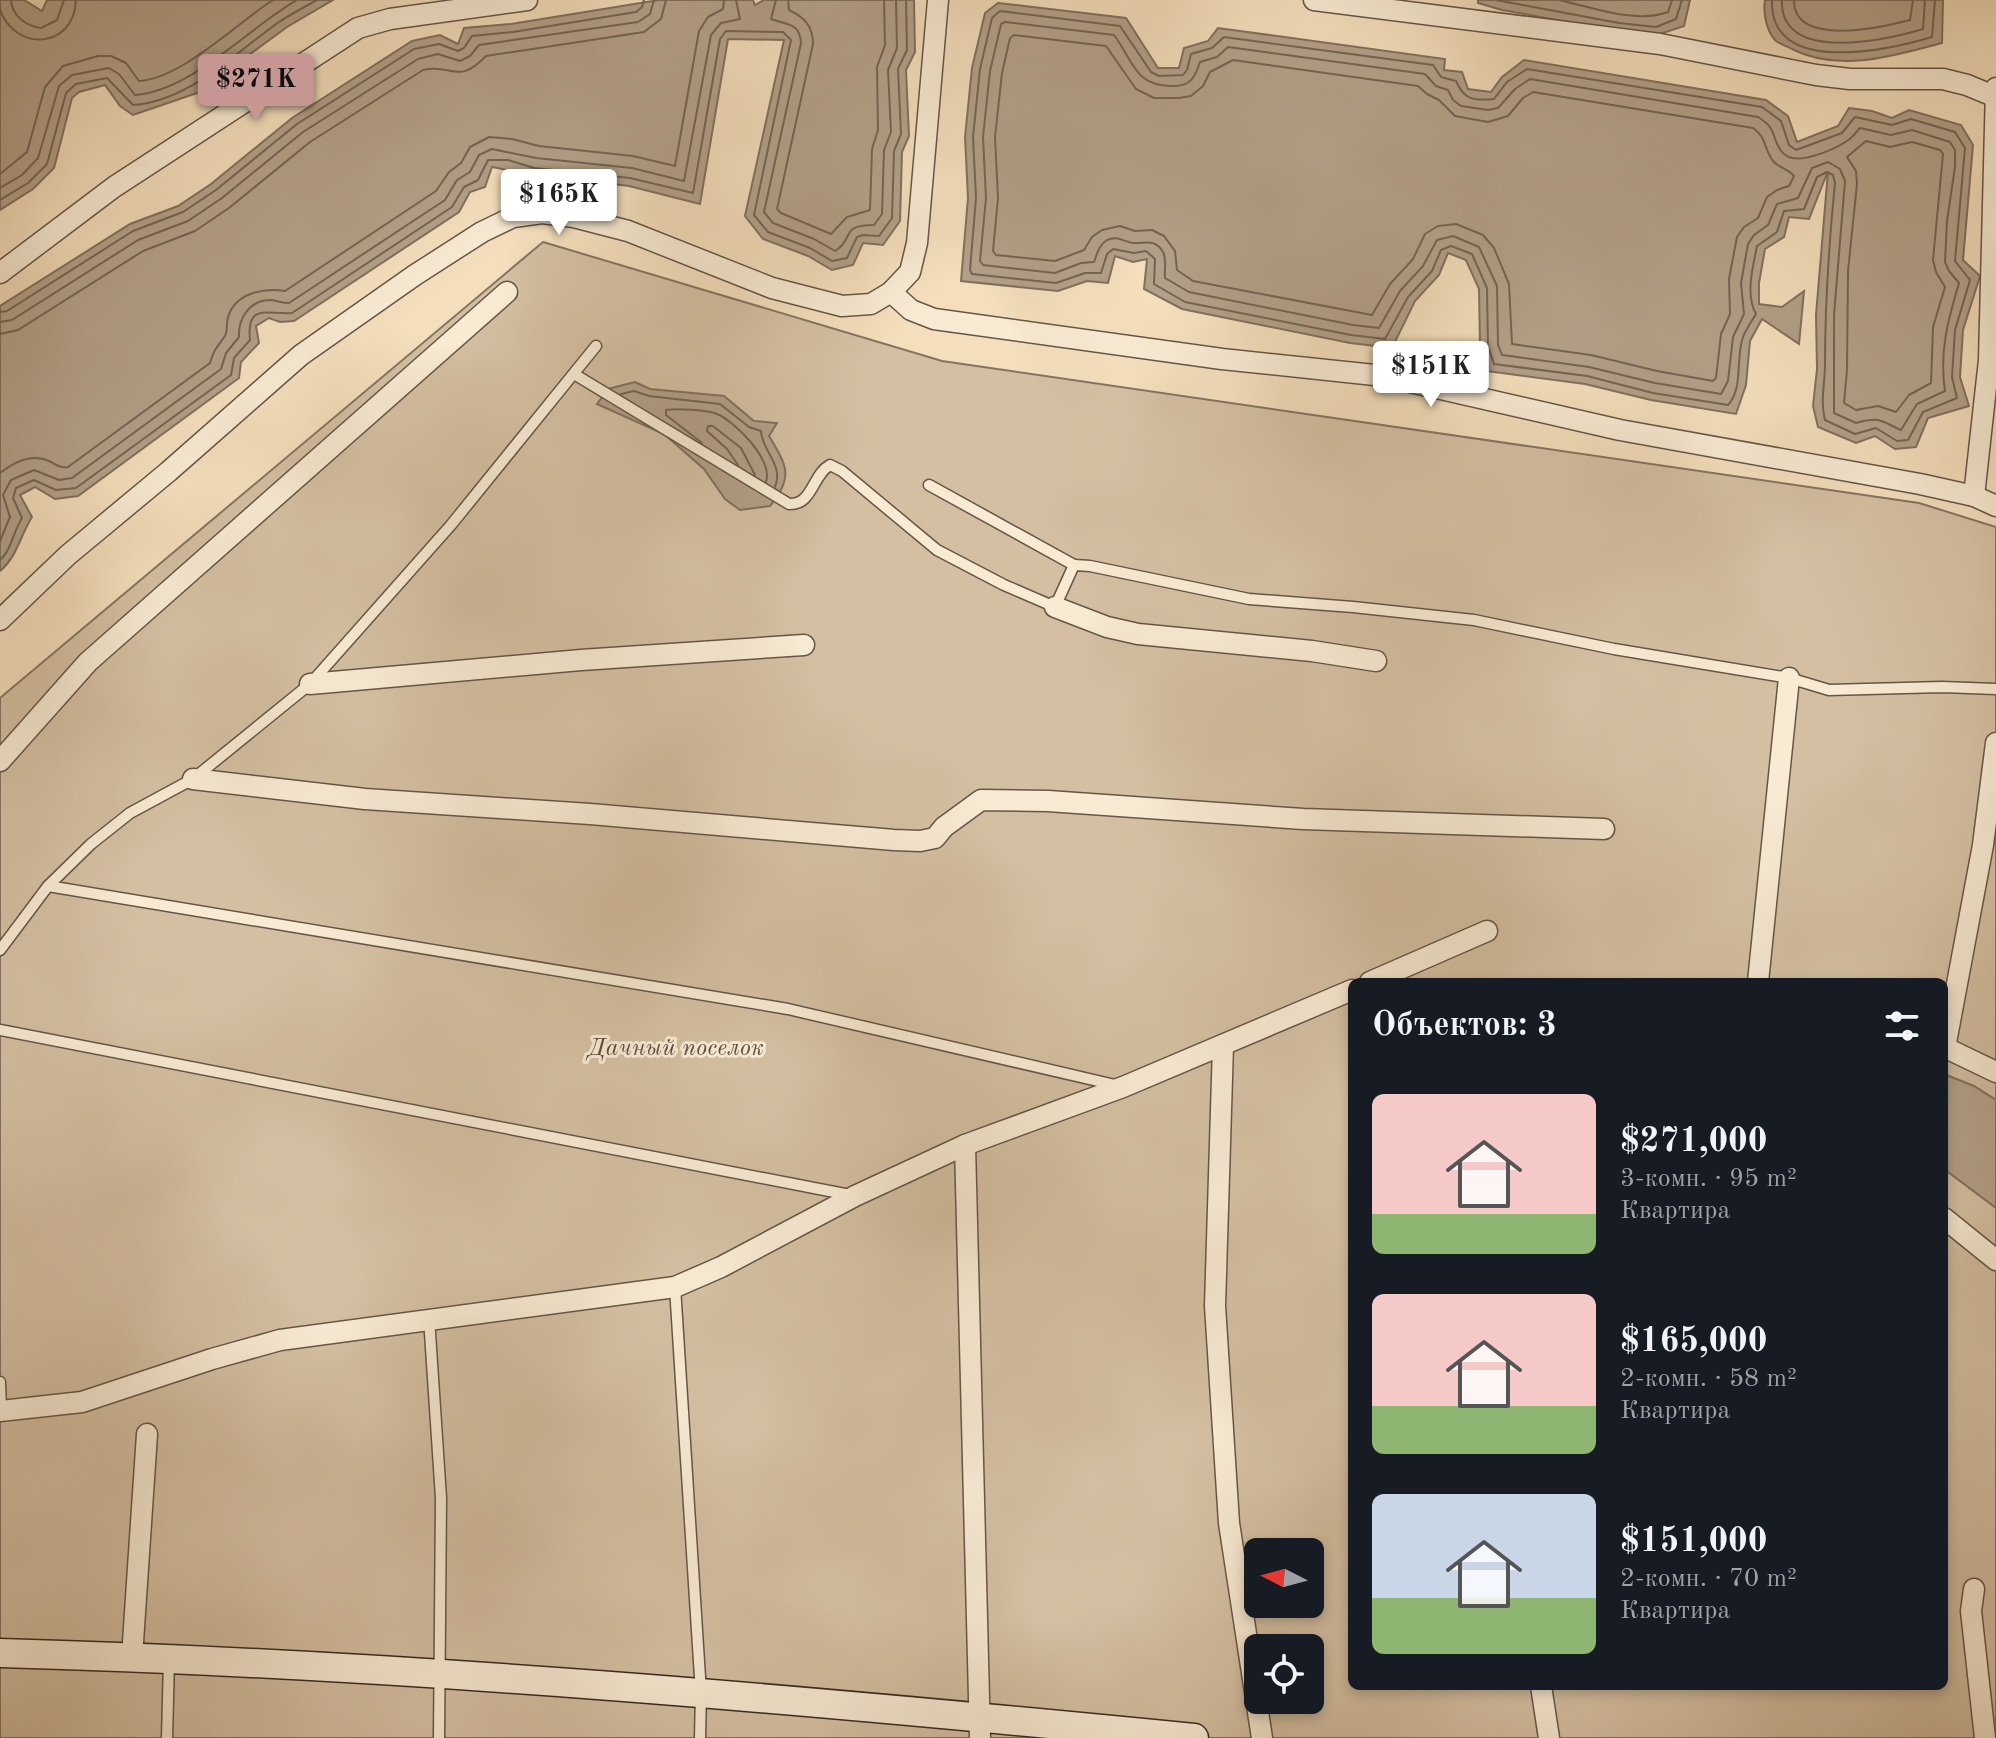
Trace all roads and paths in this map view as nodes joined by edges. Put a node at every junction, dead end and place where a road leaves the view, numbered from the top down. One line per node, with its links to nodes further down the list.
1 (527, 0): 6 (street)
2 (938, 0): 8 (street)
3 (1314, 0): 5 (street)
4 (1996, 88): 5 (street)
5 (1996, 97): 12 (street)
6 (0, 273)
7 (507, 292): 23 (street)
8 (891, 292): 12 (street); 16 (street)
9 (596, 346): 10 (lane)
10 (574, 374): 15 (lane); 20 (lane)
11 (929, 485): 14 (lane)
12 (1974, 496): 13 (street)
13 (1996, 506)
14 (1074, 565): 15 (lane); 19 (lane)
15 (1055, 607): 18 (street)
16 (0, 620)
17 (804, 645): 20 (street)
18 (1376, 661)
19 (1789, 678): 21 (lane); 30 (street)
20 (310, 684): 24 (lane)
21 (1996, 689)
22 (1996, 743): 33 (street)
23 (0, 761)
24 (193, 779): 25 (street); 26 (lane)
25 (1604, 829)
26 (48, 886): 28 (lane); 37 (lane)
27 (1487, 931): 29 (street)
28 (0, 950)
29 (1379, 978)
30 (1758, 978)
31 (1348, 992): 34 (street)
32 (0, 1030): 39 (lane)
33 (1948, 1032)
34 (1223, 1045): 37 (street); 59 (street)
35 (1948, 1049): 36 (street)
36 (1996, 1072)
37 (1123, 1087): 38 (street)
38 (965, 1145): 39 (street); 54 (street)
39 (855, 1196): 42 (street)
40 (1948, 1221): 41 (street)
41 (1996, 1260)
42 (675, 1287): 43 (street); 53 (lane)
43 (429, 1318): 45 (street); 51 (lane)
44 (0, 1382): 45 (lane)
45 (0, 1411)
46 (147, 1434): 49 (street)
47 (1974, 1589): 61 (street)
48 (0, 1653): 49 (street)
49 (132, 1657): 50 (street)
50 (169, 1658): 51 (street); 55 (lane)
51 (441, 1673): 53 (street); 56 (lane)
52 (1542, 1690): 60 (street)
53 (701, 1693): 54 (street); 57 (lane)
54 (980, 1727): 58 (street)
55 (167, 1738)
56 (439, 1738)
57 (700, 1738)
58 (1194, 1738)
59 (1262, 1738)
60 (1549, 1738)
61 (1985, 1738)

